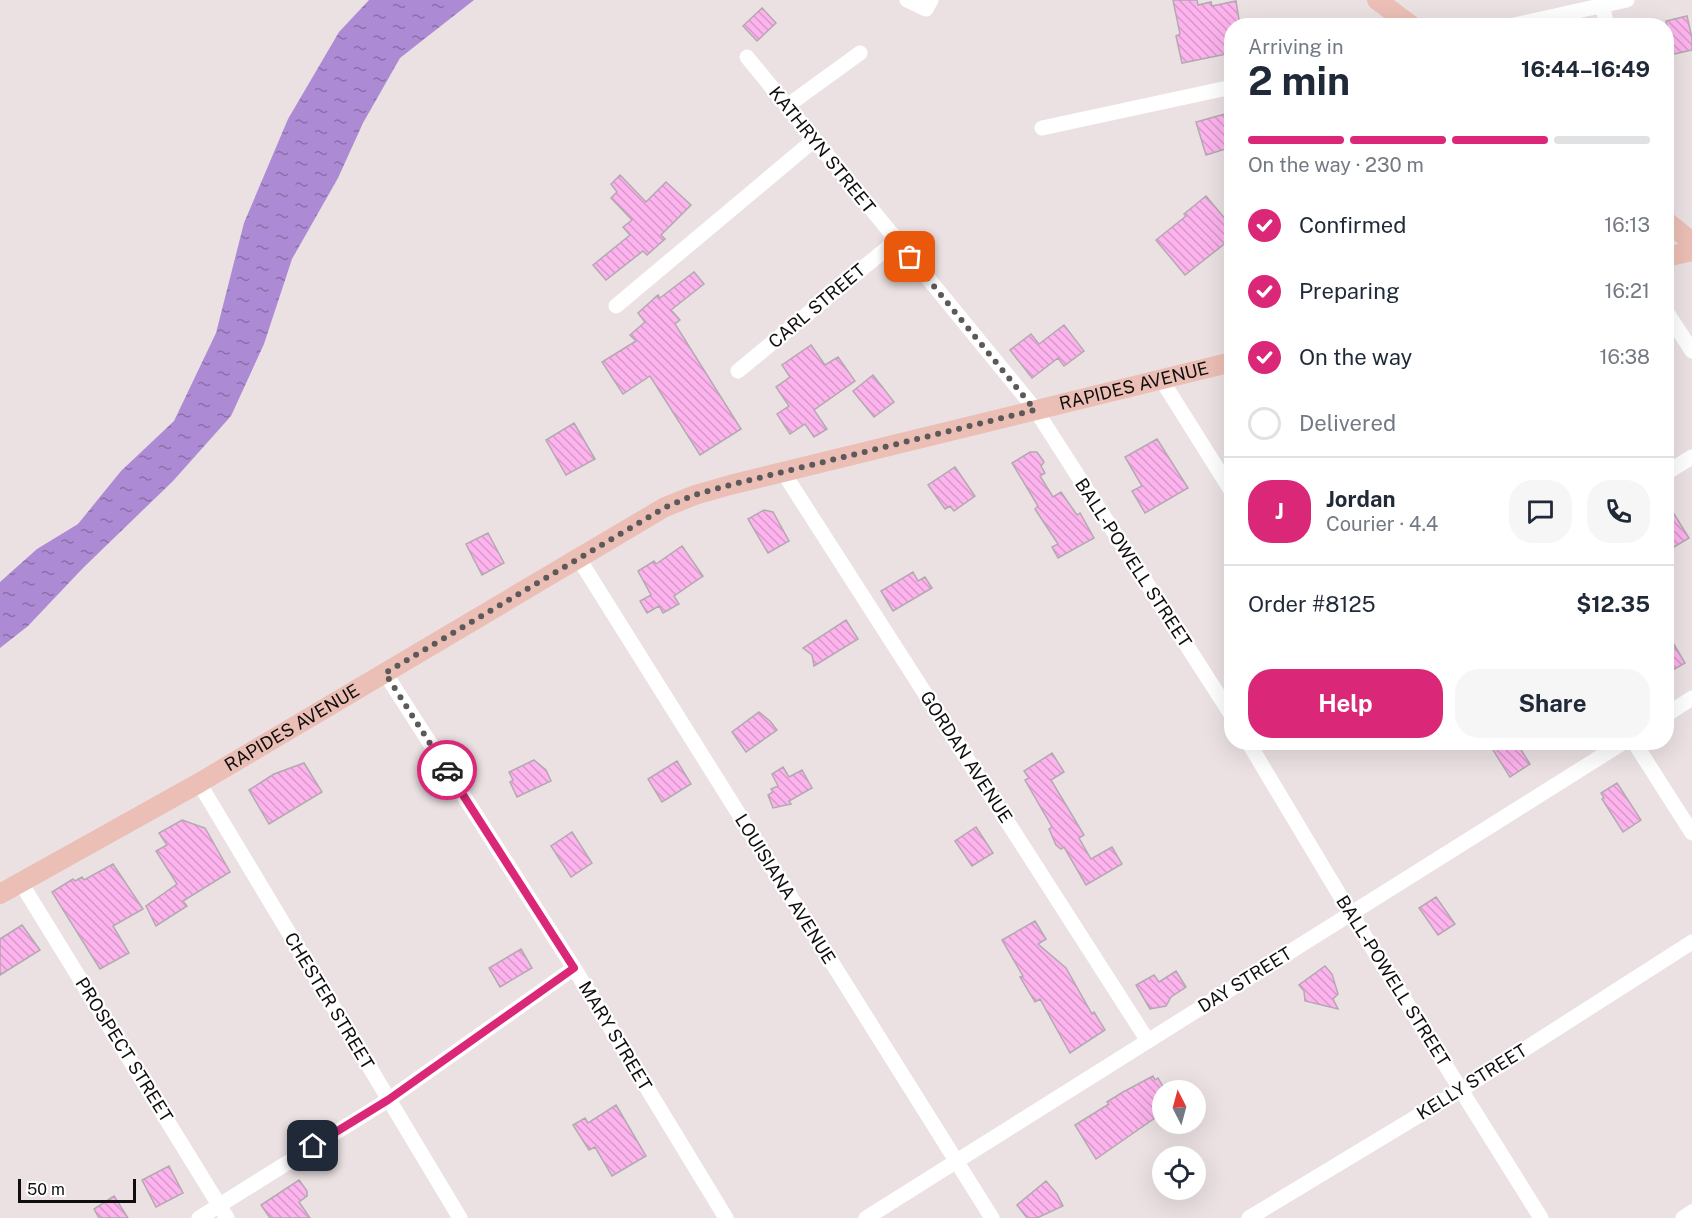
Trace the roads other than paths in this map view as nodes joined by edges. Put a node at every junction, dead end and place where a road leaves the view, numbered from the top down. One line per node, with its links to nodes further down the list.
1 (907, 0): 2 (street)
2 (931, 0)
3 (1377, 0): 6 (main road)
4 (1627, 0): 5 (street)
5 (1602, 3): 7 (street); 8 (street)
6 (1401, 18)
7 (1542, 18)
8 (1605, 18)
9 (860, 53): 12 (street)
10 (747, 57): 12 (street, KATHRYN STREET)
11 (1224, 89): 13 (street)
12 (787, 106): 14 (street, KATHRYN STREET)
13 (1042, 128)
14 (814, 140): 16 (street, KATHRYN STREET); 20 (street)
15 (1674, 227): 17 (main road)
16 (897, 240): 24 (street, CARL STREET); 26 (street, KATHRYN STREET)
17 (1692, 242)
18 (1692, 251): 19 (main road)
19 (1674, 255)
20 (616, 306)
21 (1674, 323): 22 (street)
22 (1692, 351)
23 (1224, 364): 25 (main road, RAPIDES AVENUE)
24 (738, 371)
25 (1161, 379): 26 (main road, RAPIDES AVENUE); 30 (street)
26 (1035, 410): 29 (main road, RAPIDES AVENUE); 34 (street, BALL-POWELL STREET)
27 (1692, 457): 28 (street)
28 (1674, 468)
29 (783, 472): 31 (main road, RAPIDES AVENUE); 46 (street, GORDAN AVENUE)
30 (1224, 479)
31 (579, 559): 32 (main road, RAPIDES AVENUE); 49 (street, LOUISIANA AVENUE)
32 (385, 673): 39 (main road, RAPIDES AVENUE); 45 (street, MARY STREET)
33 (1692, 698): 35 (street)
34 (1224, 704)
35 (1674, 710)
36 (1253, 750): 43 (street, BALL-POWELL STREET)
37 (1611, 750): 43 (street, DAY STREET)
38 (1639, 750): 40 (street)
39 (199, 783): 41 (main road, RAPIDES AVENUE); 48 (street, CHESTER STREET)
40 (1692, 833)
41 (21, 883): 42 (main road, RAPIDES AVENUE); 50 (street, PROSPECT STREET)
42 (0, 894)
43 (1351, 914): 46 (street, DAY STREET); 47 (street, BALL-POWELL STREET)
44 (1692, 942): 47 (street, KELLY STREET)
45 (574, 968): 48 (street); 54 (street, MARY STREET)
46 (1148, 1041): 49 (street, DAY STREET)
47 (1461, 1090): 57 (street, KELLY STREET); 58 (street, BALL-POWELL STREET)
48 (388, 1100): 50 (street); 53 (street, CHESTER STREET)
49 (957, 1161): 55 (street, DAY STREET); 56 (street, LOUISIANA AVENUE)
50 (224, 1211): 52 (street)
51 (1692, 1212): 59 (street)
52 (199, 1218)
53 (460, 1218)
54 (726, 1218)
55 (866, 1218)
56 (992, 1218)
57 (1249, 1218)
58 (1541, 1218)
59 (1683, 1218)

